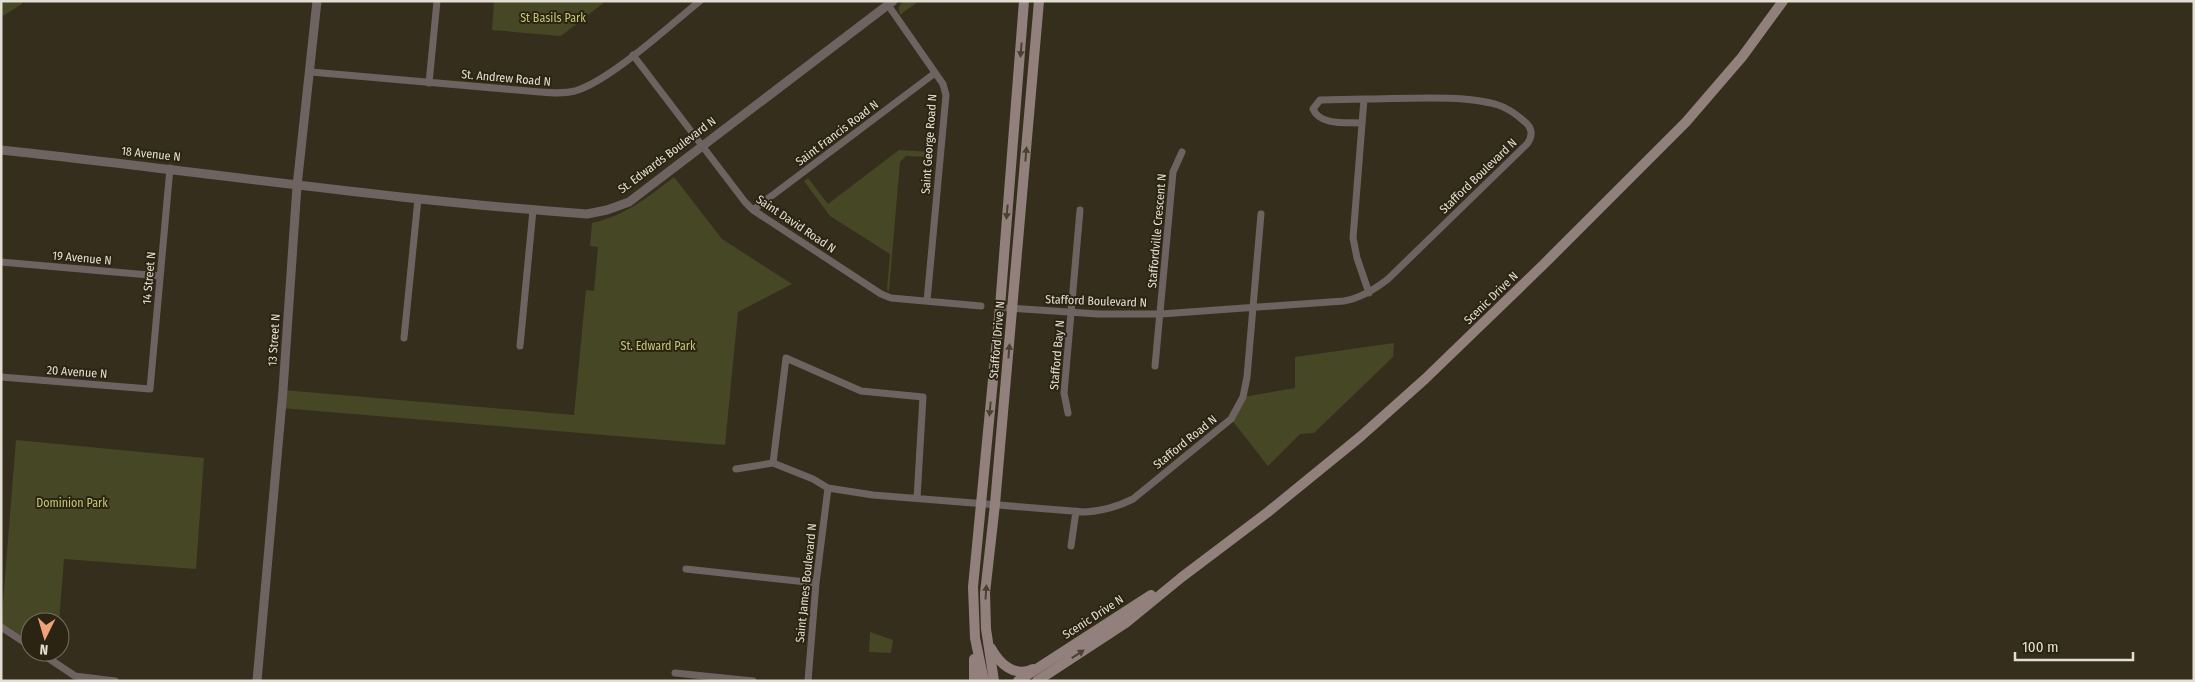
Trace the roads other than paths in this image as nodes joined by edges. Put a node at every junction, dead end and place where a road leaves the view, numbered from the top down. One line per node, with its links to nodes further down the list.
1 (318, 1): 9 (street, 13 Street N)
2 (437, 1): 11 (street)
3 (700, 1): 8 (street, St. Andrew Road N)
4 (1024, 1): 29 (main road, Stafford Drive N, one-way to 29)
5 (1039, 1): 31 (main road, Stafford Drive N, one-way to 5)
6 (1782, 1): 49 (main road, Scenic Drive N)
7 (891, 3): 10 (street, Saint George Road N); 14 (street, St. Edwards Boulevard N)
8 (633, 55): 11 (street, St. Andrew Road N); 14 (street, Saint David Road N)
9 (311, 72): 11 (street, St. Andrew Road N); 18 (street, 13 Street N)
10 (935, 73): 21 (street, Saint Francis Road N); 27 (street, Saint George Road N)
11 (429, 83)
12 (1364, 99): 13 (street); 13 (street, Stafford Boulevard N); 26 (street, Stafford Boulevard N)
13 (1362, 123): 26 (street)
14 (701, 146): 20 (street, St. Edwards Boulevard N); 21 (street, Saint David Road N)
15 (1, 150): 17 (street, 18 Avenue N)
16 (1182, 152): 33 (street, Staffordville Crescent N)
17 (170, 168): 18 (street, 18 Avenue N); 25 (street, 14 Street N)
18 (297, 186): 19 (street, St. Edwards Boulevard N); 59 (street, 13 Street N)
19 (418, 199): 20 (street, St. Edwards Boulevard N); 34 (street)
20 (533, 210): 35 (street)
21 (753, 210): 27 (street, Saint David Road N)
22 (1080, 210): 32 (street, Stafford Bay N)
23 (1261, 214): 30 (street)
24 (1, 262): 25 (street, 19 Avenue N)
25 (160, 276): 38 (street, 14 Street N)
26 (1369, 293): 30 (street, Stafford Boulevard N)
27 (927, 300): 28 (street, Saint David Road N)
28 (981, 306)
29 (1000, 307): 31 (street, Stafford Boulevard N); 44 (main road, Stafford Drive N, one-way to 44)
30 (1253, 307): 33 (street, Stafford Boulevard N); 46 (street, Stafford Road N)
31 (1013, 308): 32 (street, Stafford Boulevard N); 45 (main road, Stafford Drive N, one-way to 31)
32 (1071, 313): 33 (street, Stafford Boulevard N); 39 (street, Stafford Bay N)
33 (1161, 314): 36 (street)
34 (404, 338)
35 (520, 346)
36 (1155, 366)
37 (1, 377): 38 (street, 20 Avenue N)
38 (150, 389)
39 (1068, 413)
40 (773, 463): 41 (street); 42 (street); 43 (street)
41 (736, 469)
42 (828, 488): 43 (street); 50 (street, Saint James Boulevard N)
43 (917, 498): 44 (street)
44 (981, 504): 45 (street, Stafford Road N); 52 (main road, Stafford Drive N)
45 (995, 504): 46 (street, Stafford Road N); 54 (main road, Stafford Drive N, one-way to 45)
46 (1076, 512): 47 (street)
47 (1071, 546)
48 (686, 569): 50 (street)
49 (1182, 577): 56 (main road, Scenic Drive N); 66 (main road, Scenic Drive N, one-way to 49)
50 (816, 583): 61 (street, Saint James Boulevard N)
51 (1, 627): 53 (street)
52 (975, 638): 62 (main road); 63 (main road, Stafford Drive N)
53 (20, 639)
54 (987, 641): 56 (main road); 64 (main road, Stafford Drive N)
55 (54, 662): 58 (street)
56 (1043, 665): 65 (main road, Scenic Drive N)
57 (675, 674): 60 (street)
58 (115, 681)
59 (257, 681)
60 (753, 681)
61 (808, 681)
62 (974, 681)
63 (984, 681)
64 (994, 681)
65 (1018, 681)
66 (1037, 681)

